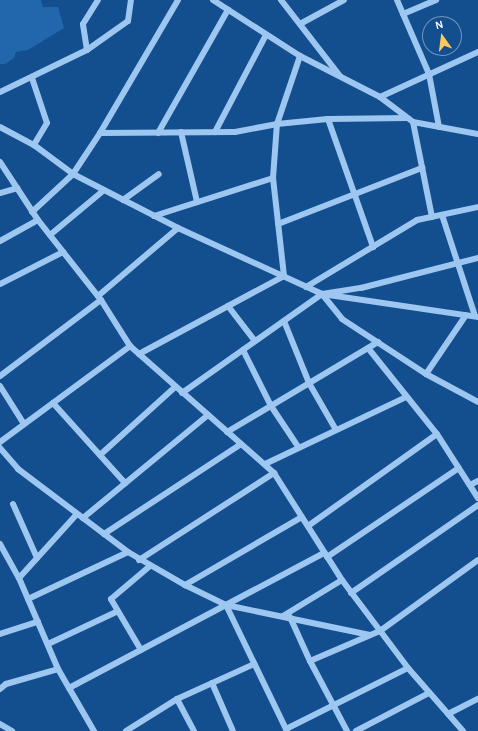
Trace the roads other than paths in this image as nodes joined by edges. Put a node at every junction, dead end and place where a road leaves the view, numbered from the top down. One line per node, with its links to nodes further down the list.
1 (98, 0): 13 (street)
2 (131, 0): 13 (street)
3 (178, 0): 29 (street)
4 (213, 0): 9 (street)
5 (281, 0): 11 (street)
6 (397, 0): 10 (street)
7 (436, 0): 10 (street)
8 (341, 1): 11 (street)
9 (228, 10): 12 (street); 30 (street)
10 (403, 14): 16 (street)
11 (300, 24): 17 (street)
12 (266, 35): 15 (street); 28 (street)
13 (87, 50): 18 (street)
14 (478, 52): 16 (street)
15 (300, 56): 17 (street); 24 (street)
16 (429, 74): 20 (street); 26 (street)
17 (342, 77): 20 (street)
18 (32, 78): 19 (street); 32 (street)
19 (0, 92)
20 (380, 97): 21 (street)
21 (407, 118): 22 (street); 23 (street)
22 (328, 119): 24 (street); 41 (street)
23 (413, 122): 26 (street); 34 (street)
24 (277, 124): 28 (street); 37 (street)
25 (0, 126): 32 (street)
26 (439, 127): 31 (street)
27 (181, 132): 28 (street); 30 (street); 43 (street)
28 (215, 132)
29 (100, 133): 30 (street); 35 (street)
30 (158, 133)
31 (478, 134)
32 (34, 145): 35 (street)
33 (0, 162): 38 (street)
34 (422, 168): 41 (street); 48 (street)
35 (73, 174): 39 (street); 45 (street)
36 (159, 174): 42 (street)
37 (273, 178): 43 (street); 50 (street)
38 (17, 188): 40 (street); 45 (street)
39 (104, 190): 42 (street); 52 (street)
40 (0, 193)
41 (354, 194): 50 (street); 54 (street)
42 (123, 200): 47 (street)
43 (197, 202): 47 (street)
44 (478, 207): 46 (street)
45 (32, 212): 49 (street)
46 (442, 215): 48 (street); 57 (street)
47 (154, 216): 51 (street)
48 (432, 217): 54 (street)
49 (38, 220): 52 (street); 53 (street)
50 (278, 224): 58 (street)
51 (178, 228): 58 (street); 62 (street)
52 (50, 235): 55 (street)
53 (0, 242)
54 (373, 247): 60 (street)
55 (63, 252): 59 (street); 62 (street)
56 (478, 258): 57 (street)
57 (458, 264): 61 (street); 65 (street)
58 (284, 276): 60 (street); 63 (street)
59 (0, 284)
60 (306, 287): 61 (street)
61 (322, 294): 64 (street); 66 (street); 68 (street)
62 (100, 298): 69 (street); 74 (street)
63 (228, 306): 67 (street); 72 (street)
64 (466, 315): 65 (street); 73 (street)
65 (476, 316)
66 (284, 321): 67 (street); 75 (street)
67 (255, 341): 71 (street)
68 (378, 342): 70 (street); 73 (street)
69 (130, 346): 72 (street); 81 (street)
70 (368, 348): 75 (street); 79 (street)
71 (243, 350): 78 (street); 82 (street)
72 (139, 354): 77 (street)
73 (426, 374): 80 (street)
74 (0, 376)
75 (309, 383): 82 (street); 85 (street)
76 (0, 386): 84 (street)
77 (175, 387): 78 (street); 92 (street)
78 (182, 393): 83 (street)
79 (406, 397): 85 (street); 87 (street)
80 (478, 402)
81 (53, 403): 84 (street); 92 (street)
82 (271, 406): 86 (street); 91 (street)
83 (208, 415): 86 (street); 97 (street)
84 (24, 424): 88 (street)
85 (336, 430): 91 (street)
86 (227, 432): 89 (street)
87 (437, 434): 94 (street); 104 (street)
88 (0, 442)
89 (241, 444): 93 (street); 105 (street)
90 (0, 448): 102 (street)
91 (299, 448): 93 (street)
92 (100, 455): 97 (street)
93 (265, 464): 95 (street)
94 (459, 468): 98 (street); 108 (street)
95 (274, 473): 103 (street); 110 (street)
96 (478, 480): 98 (street)
97 (125, 482): 102 (street)
98 (470, 485): 99 (street)
99 (478, 498)
100 (13, 504): 109 (street)
101 (478, 504): 116 (street)
102 (80, 516): 105 (street); 109 (street)
103 (302, 517): 104 (street); 115 (street)
104 (308, 526): 108 (street)
105 (104, 534): 107 (street)
106 (0, 544): 113 (street)
107 (128, 552): 110 (street); 117 (street)
108 (326, 555): 114 (street); 118 (street)
109 (37, 558): 113 (street)
110 (139, 560): 112 (street)
111 (478, 560): 123 (street)
112 (150, 566): 115 (street); 119 (street)
113 (19, 578): 117 (street)
114 (342, 580): 116 (street); 120 (street)
115 (185, 585): 118 (street)
116 (351, 593): 123 (street)
117 (28, 599): 122 (street)
118 (226, 605): 120 (street); 127 (street); 129 (street)
119 (118, 611): 126 (street); 127 (street)
120 (283, 616): 121 (street)
121 (290, 617): 125 (street); 128 (street)
122 (38, 622): 124 (street); 126 (street)
123 (380, 631): 125 (street); 130 (street)
124 (0, 634)
125 (370, 635): 128 (street)
126 (48, 644): 131 (street)
127 (141, 650): 133 (street)
128 (310, 661): 138 (street)
129 (254, 664): 132 (street); 141 (street)
130 (408, 668): 135 (street); 138 (street)
131 (58, 669): 133 (street); 134 (street)
132 (212, 683): 136 (street); 146 (street)
133 (69, 688): 143 (street)
134 (0, 689)
135 (429, 693): 139 (street); 148 (street)
136 (177, 699): 144 (street); 145 (street)
137 (478, 699): 139 (street)
138 (334, 706): 141 (street); 147 (street)
139 (448, 714): 149 (street)
140 (0, 724): 142 (street)
141 (287, 730)
142 (12, 731)
143 (94, 731)
144 (126, 731)
145 (194, 731)
146 (233, 731)
147 (346, 731)
148 (356, 731)
149 (462, 731)

